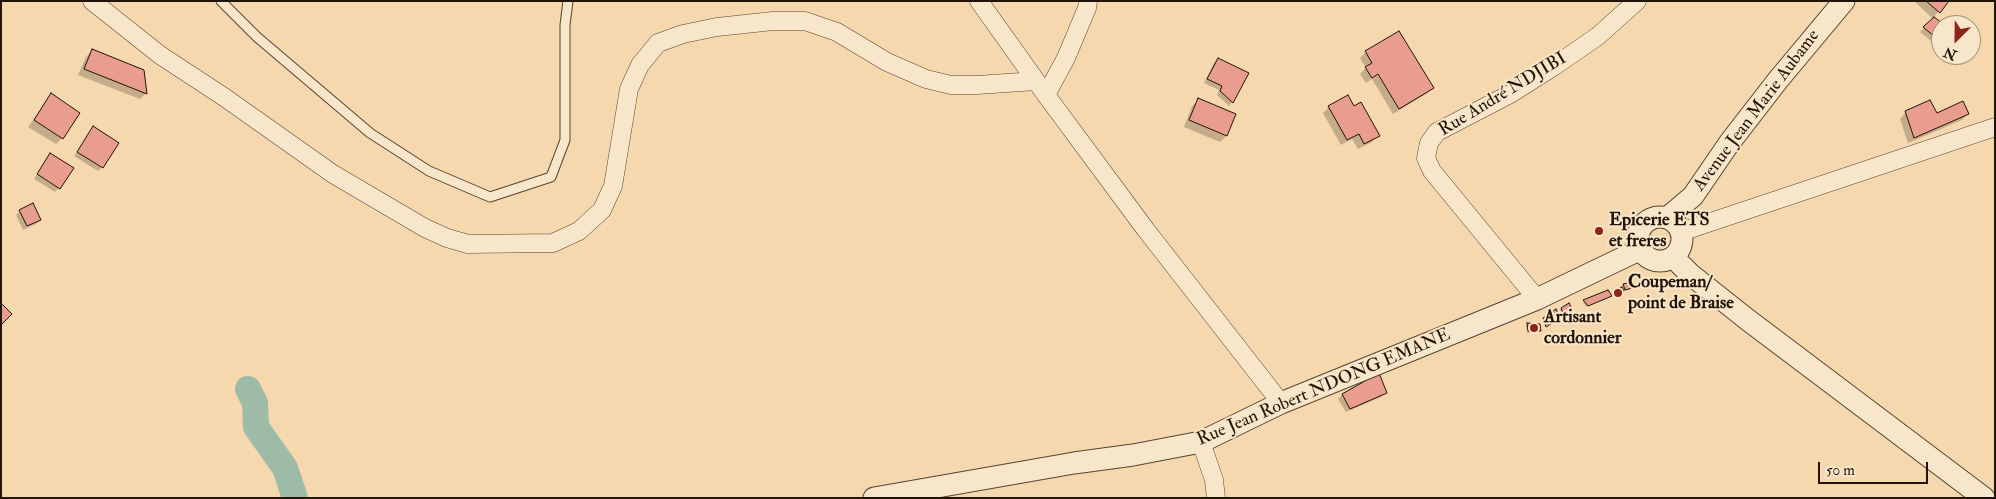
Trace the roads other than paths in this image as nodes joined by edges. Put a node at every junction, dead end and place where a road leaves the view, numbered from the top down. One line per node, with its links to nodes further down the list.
1 (92, 1): 8 (street)
2 (221, 1): 3 (lane)
3 (568, 1)
4 (979, 1): 8 (street)
5 (1088, 1): 8 (street)
6 (1637, 1): 13 (street, Rue André NDJIBI)
7 (1844, 1): 10 (street, Avenue Jean Marie Aubame)
8 (1041, 88): 14 (street)
9 (1995, 127): 10 (street)
10 (1674, 225): 11 (street); 12 (street)
11 (1641, 249): 12 (street); 13 (street, Rue Jean Robert NDONG EMANE)
12 (1674, 257): 18 (street)
13 (1537, 299): 14 (street, Rue Jean Robert NDONG EMANE)
14 (1281, 403): 15 (street, Rue Jean Robert NDONG EMANE)
15 (1201, 442): 16 (street, Rue Jean Robert NDONG EMANE); 17 (street)
16 (874, 498)
17 (1216, 498)
18 (1984, 498)

